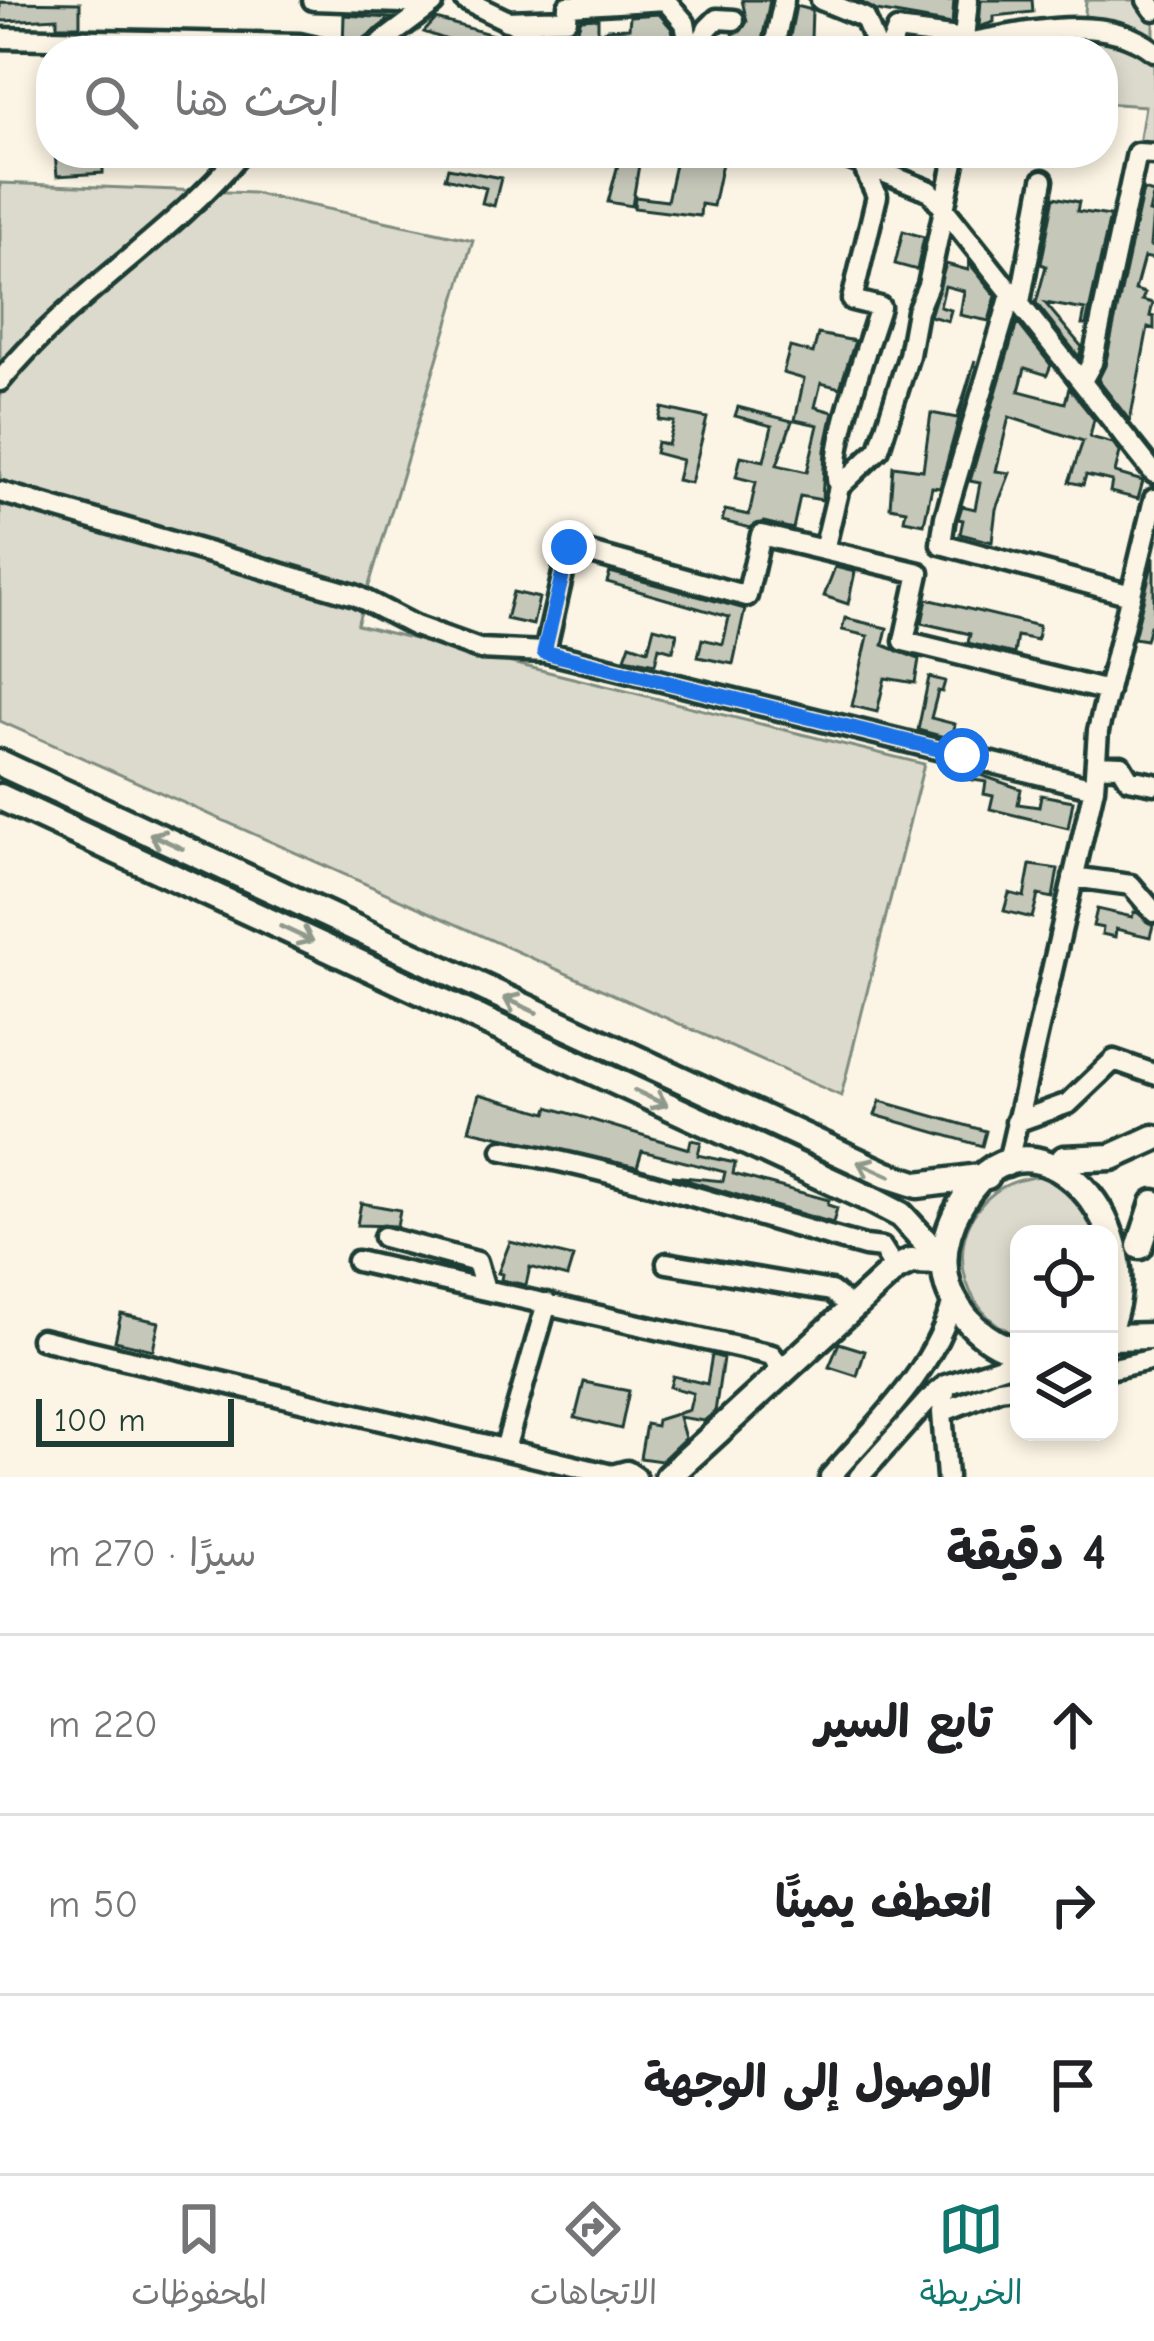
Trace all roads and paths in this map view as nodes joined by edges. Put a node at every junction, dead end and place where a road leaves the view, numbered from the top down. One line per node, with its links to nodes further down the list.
1 (313, 0): 7 (street)
2 (465, 0): 10 (street)
3 (784, 0): 15 (street)
4 (821, 0): 16 (street)
5 (968, 0): 19 (street)
6 (1148, 0): 8 (street)
7 (437, 2): 11 (street)
8 (1154, 10)
9 (734, 20): 14 (street)
10 (506, 21): 12 (street); 13 (street)
11 (391, 36)
12 (535, 36)
13 (689, 36)
14 (703, 36)
15 (776, 36)
16 (872, 36)
17 (895, 36): 18 (street)
18 (921, 36)
19 (963, 36)
20 (1006, 36): 23 (street)
21 (0, 38): 22 (street)
22 (36, 39)
23 (1154, 51)
24 (1154, 154): 33 (street)
25 (226, 168): 32 (street)
26 (864, 168): 35 (street)
27 (897, 168): 30 (street)
28 (953, 168): 30 (street)
29 (1042, 180): 31 (street)
30 (944, 207): 31 (street); 35 (street)
31 (1016, 296): 33 (street); 38 (street)
32 (0, 381)
33 (1082, 381): 34 (street)
34 (1154, 473)
35 (839, 488): 39 (street)
36 (0, 492): 42 (street)
37 (1154, 500): 41 (street)
38 (941, 544): 40 (street); 41 (street)
39 (824, 550): 40 (street); 42 (street)
40 (919, 573): 43 (street)
41 (1131, 595): 43 (street)
42 (544, 652): 47 (street)
43 (1108, 691): 45 (street)
44 (0, 764): 56 (main road, one-way to 44)
45 (1096, 765): 46 (street); 47 (street)
46 (1154, 784)
47 (1094, 788): 49 (street)
48 (0, 797): 61 (main road, one-way to 61)
49 (1073, 877): 50 (street); 52 (street)
50 (1154, 912)
51 (1154, 1074): 52 (street)
52 (1016, 1122): 56 (street)
53 (1154, 1138): 55 (main road)
54 (503, 1150): 63 (street)
55 (1036, 1160): 56 (main road); 59 (main road)
56 (997, 1171): 61 (main road)
57 (1154, 1203): 59 (main road)
58 (384, 1237): 64 (street)
59 (1147, 1254): 68 (main road)
60 (357, 1261): 64 (street)
61 (944, 1262): 63 (main road); 65 (main road)
62 (668, 1263): 67 (street)
63 (895, 1269): 67 (main road)
64 (484, 1289): 66 (street)
65 (954, 1298): 72 (main road); 83 (street)
66 (547, 1303): 76 (street); 80 (street)
67 (852, 1308): 76 (main road)
68 (1118, 1318)
69 (1154, 1336): 70 (main road)
70 (1118, 1337)
71 (41, 1339): 80 (street)
72 (1010, 1350)
73 (1154, 1359): 75 (street)
74 (1010, 1363): 77 (street)
75 (1118, 1367)
76 (782, 1372): 82 (main road)
77 (946, 1385): 79 (street); 84 (street)
78 (1010, 1387): 79 (street)
79 (942, 1412): 85 (street)
80 (505, 1449): 81 (street)
81 (635, 1477)
82 (668, 1477)
83 (830, 1477)
84 (859, 1477)
85 (947, 1477)

